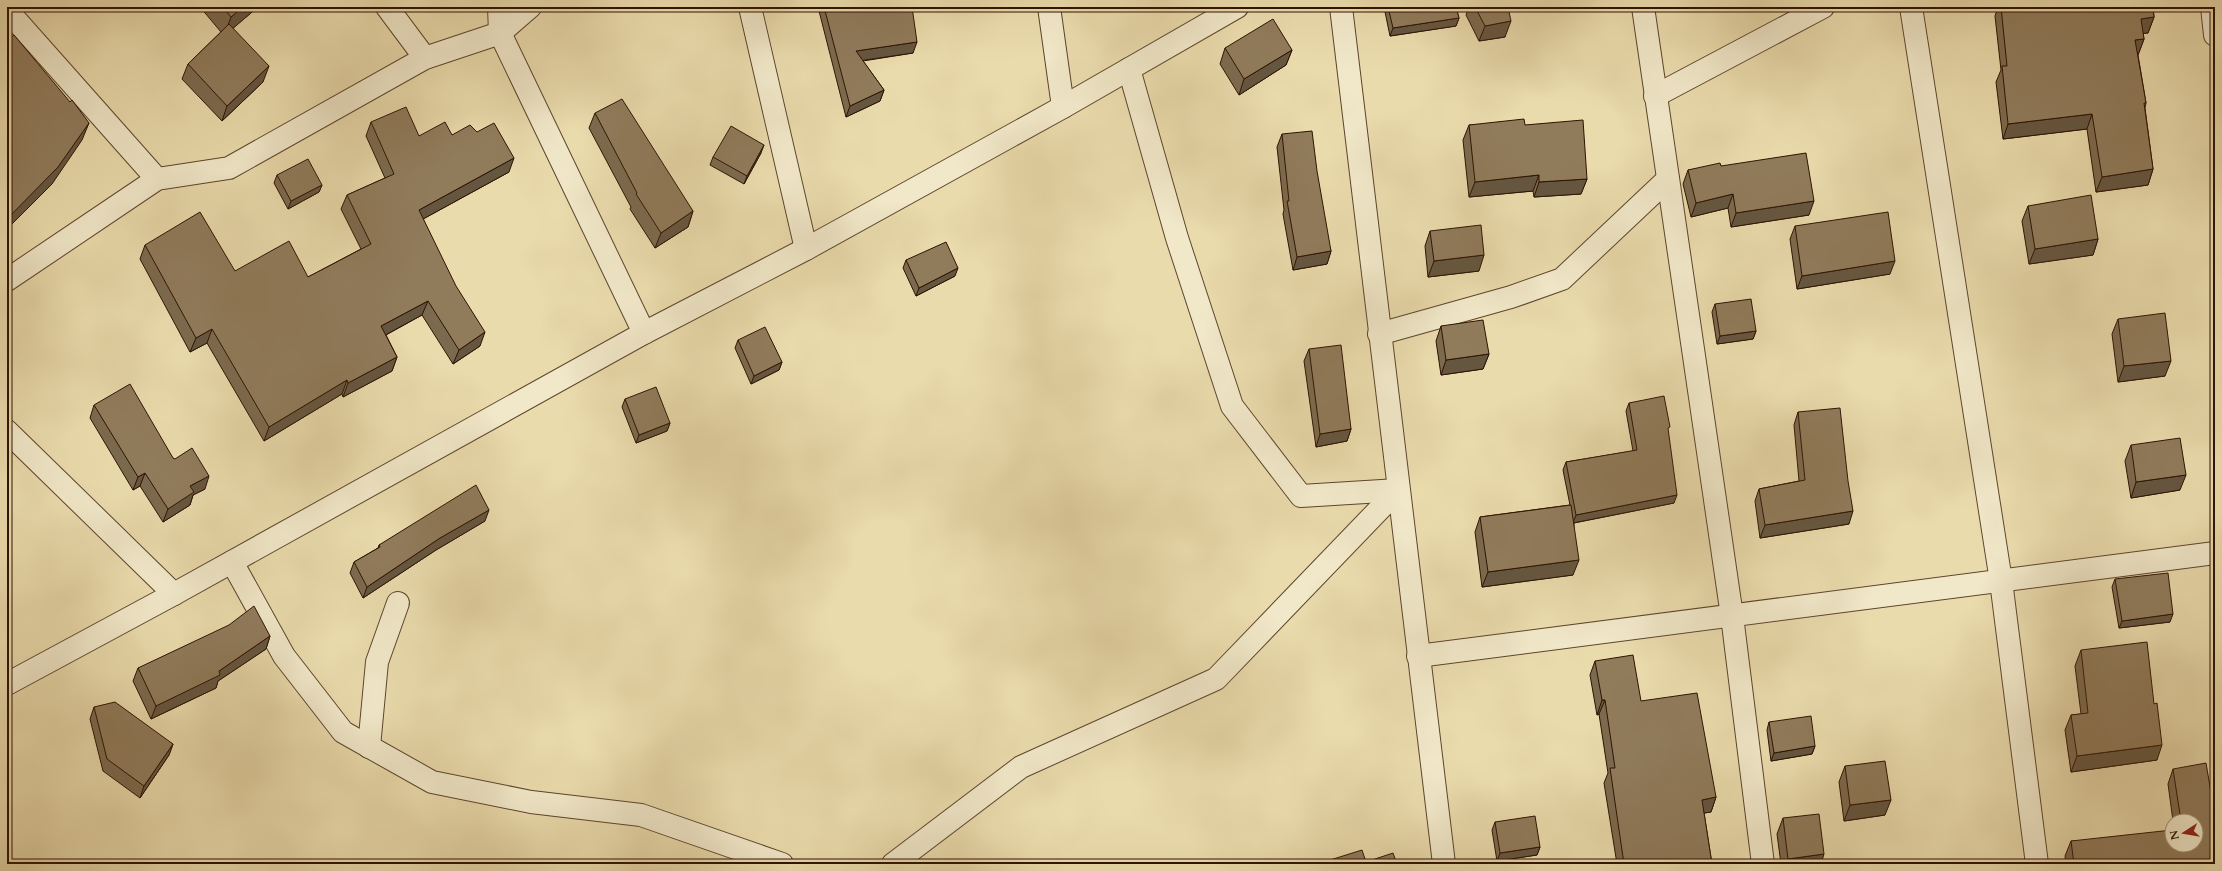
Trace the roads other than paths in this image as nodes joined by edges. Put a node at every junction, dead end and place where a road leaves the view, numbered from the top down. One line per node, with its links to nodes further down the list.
1 (387, 7): 16 (street)
2 (485, 7): 14 (street)
3 (499, 7): 14 (street)
4 (530, 7): 14 (street)
5 (750, 7): 22 (street)
6 (1049, 7): 19 (street)
7 (1236, 7): 17 (street)
8 (1341, 7): 25 (street)
9 (1643, 7): 18 (street)
10 (1823, 7): 18 (street)
11 (1911, 7): 30 (street)
12 (2212, 7): 15 (street)
13 (7, 10): 20 (street)
14 (500, 32): 16 (street); 24 (street)
15 (2215, 35)
16 (425, 58): 20 (street)
17 (1129, 69): 19 (street); 27 (street)
18 (1655, 96): 21 (street)
19 (1063, 107): 22 (street)
20 (157, 179): 23 (street)
21 (1668, 179): 25 (street); 33 (street)
22 (806, 249): 24 (street)
23 (7, 280)
24 (644, 333): 29 (street)
25 (1379, 334): 27 (street)
26 (7, 431): 31 (street)
27 (1398, 490): 34 (street); 38 (street)
28 (2215, 553): 30 (street)
29 (232, 562): 31 (street); 36 (street)
30 (2001, 581): 33 (street); 41 (street)
31 (174, 594): 35 (street)
32 (398, 603): 36 (street)
33 (1732, 616): 34 (street); 40 (street)
34 (1418, 656): 39 (street)
35 (7, 684)
36 (369, 747): 37 (street)
37 (782, 864)
38 (893, 864)
39 (1444, 864)
40 (1762, 864)
41 (2037, 864)

